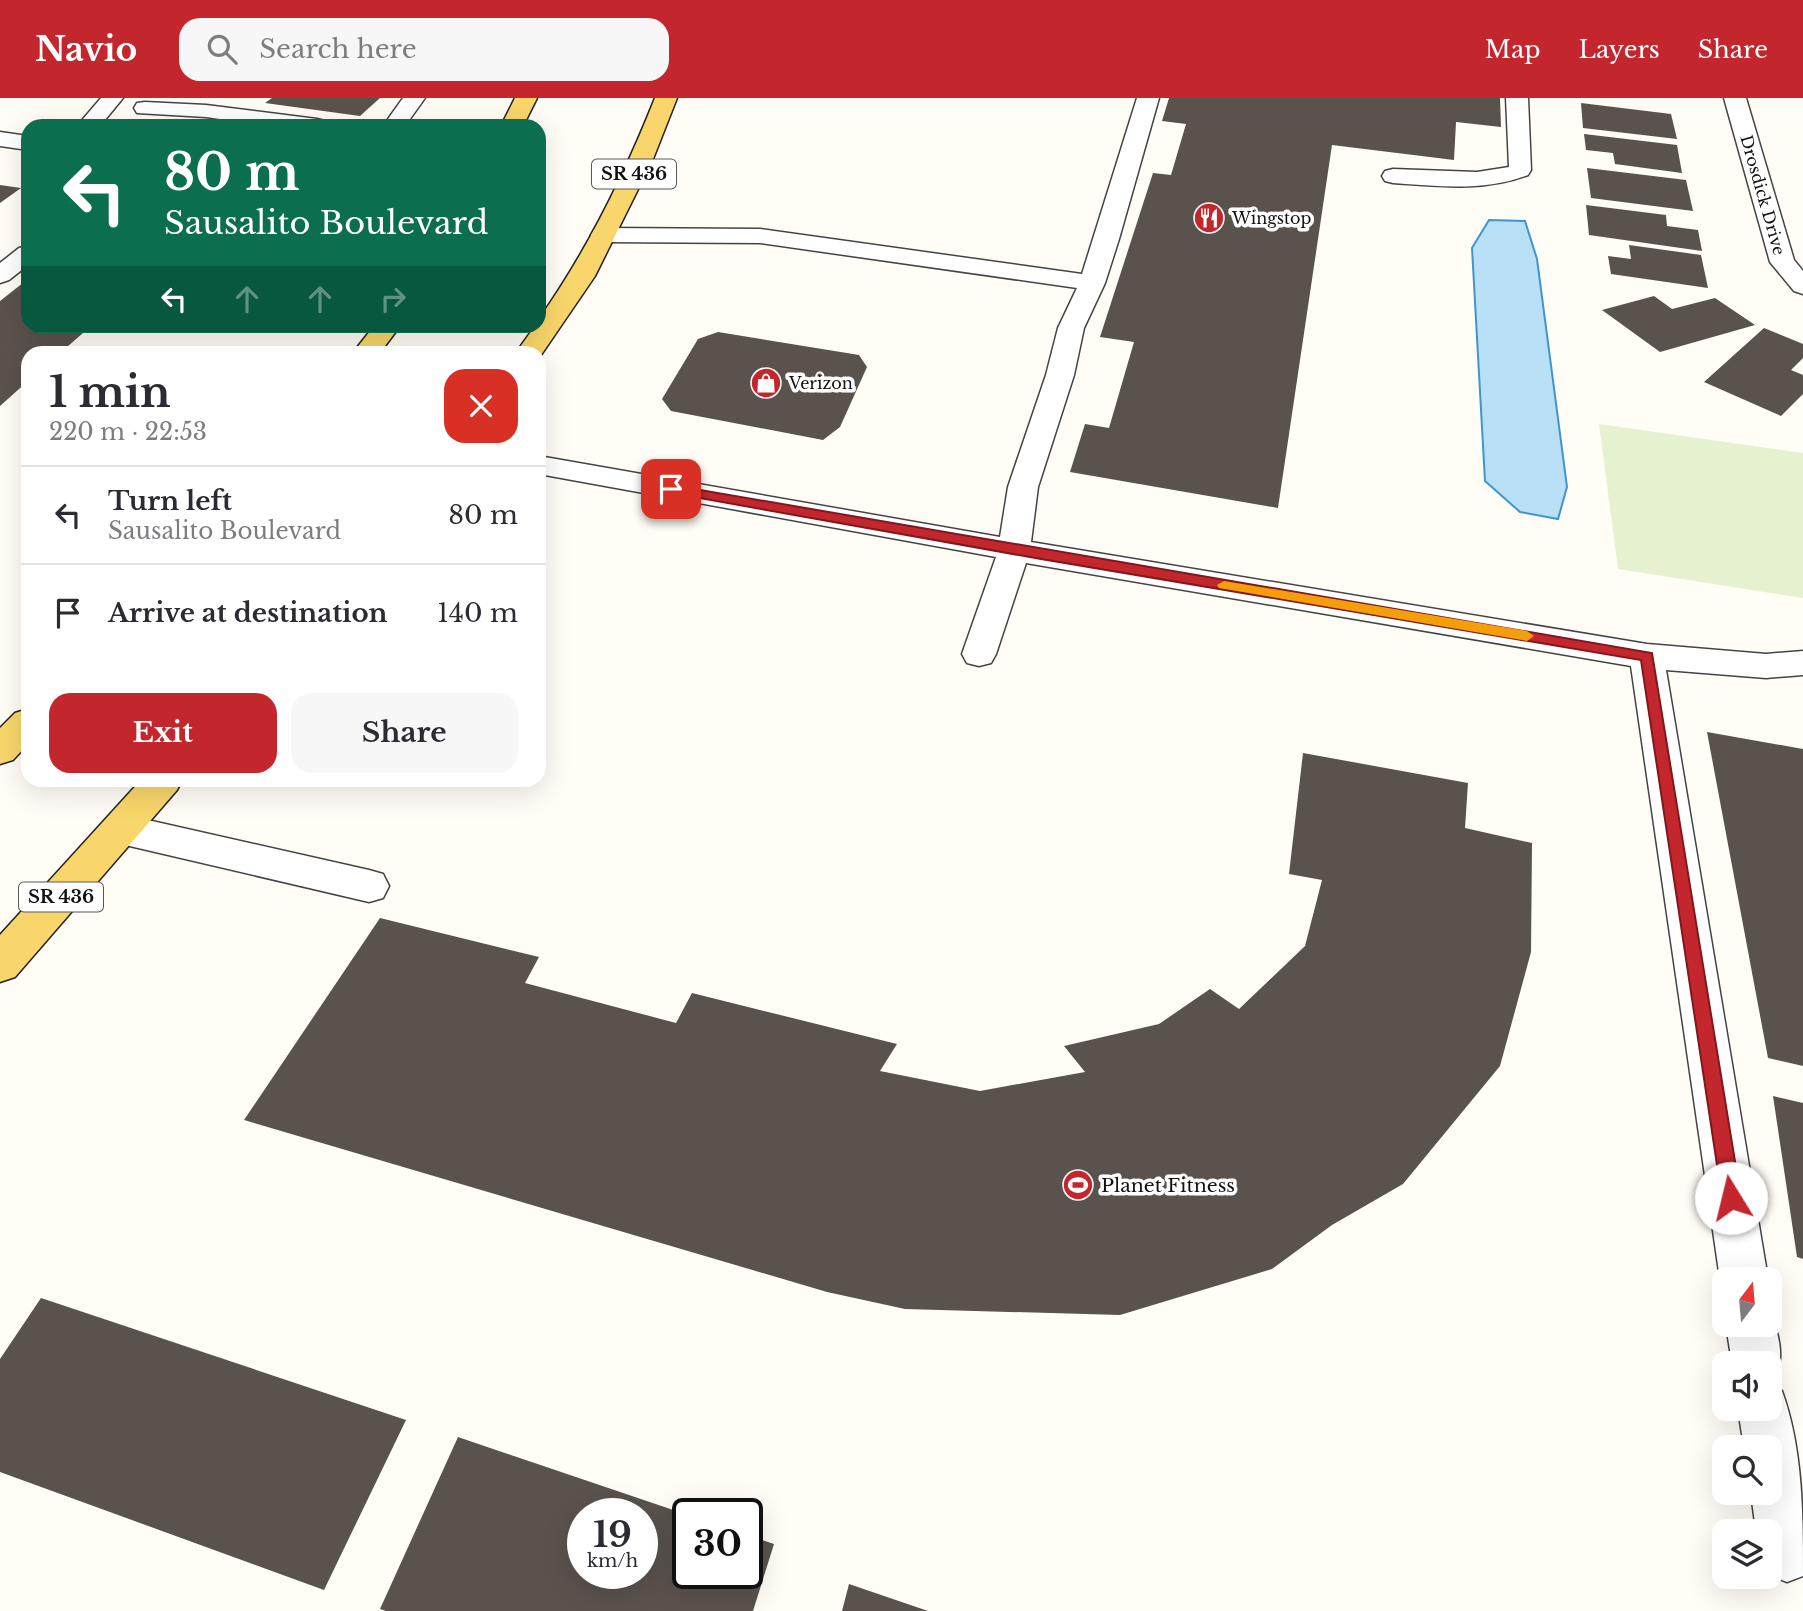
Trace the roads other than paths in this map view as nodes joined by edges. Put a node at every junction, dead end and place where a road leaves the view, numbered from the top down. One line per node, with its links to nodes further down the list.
1 (112, 98): 10 (street)
2 (414, 98): 13 (street)
3 (526, 98): 14 (main road)
4 (1147, 98): 21 (street)
5 (1517, 98): 17 (street)
6 (1735, 98): 22 (street, Drosdick Drive)
7 (660, 102): 18 (main road, SR 436)
8 (149, 103): 9 (street); 11 (street)
9 (213, 104): 12 (street)
10 (94, 119)
11 (134, 119)
12 (284, 119)
13 (399, 119)
14 (516, 119)
15 (0, 139): 16 (street)
16 (21, 142)
17 (1393, 176)
18 (603, 235): 21 (street); 23 (main road, SR 436)
19 (21, 258): 20 (street)
20 (0, 275)
21 (1091, 283): 25 (street)
22 (1803, 286)
23 (546, 328)
24 (546, 466): 25 (street)
25 (1014, 550): 26 (street); 27 (street)
26 (979, 654)
27 (1647, 656): 28 (street); 35 (street)
28 (1803, 663)
29 (21, 729): 30 (main road)
30 (0, 750)
31 (158, 787): 32 (main road, SR 436)
32 (121, 829): 33 (street); 34 (main road, SR 436)
33 (369, 886)
34 (0, 964)
35 (1742, 1267)
36 (1766, 1421): 37 (street)
37 (1787, 1555)

